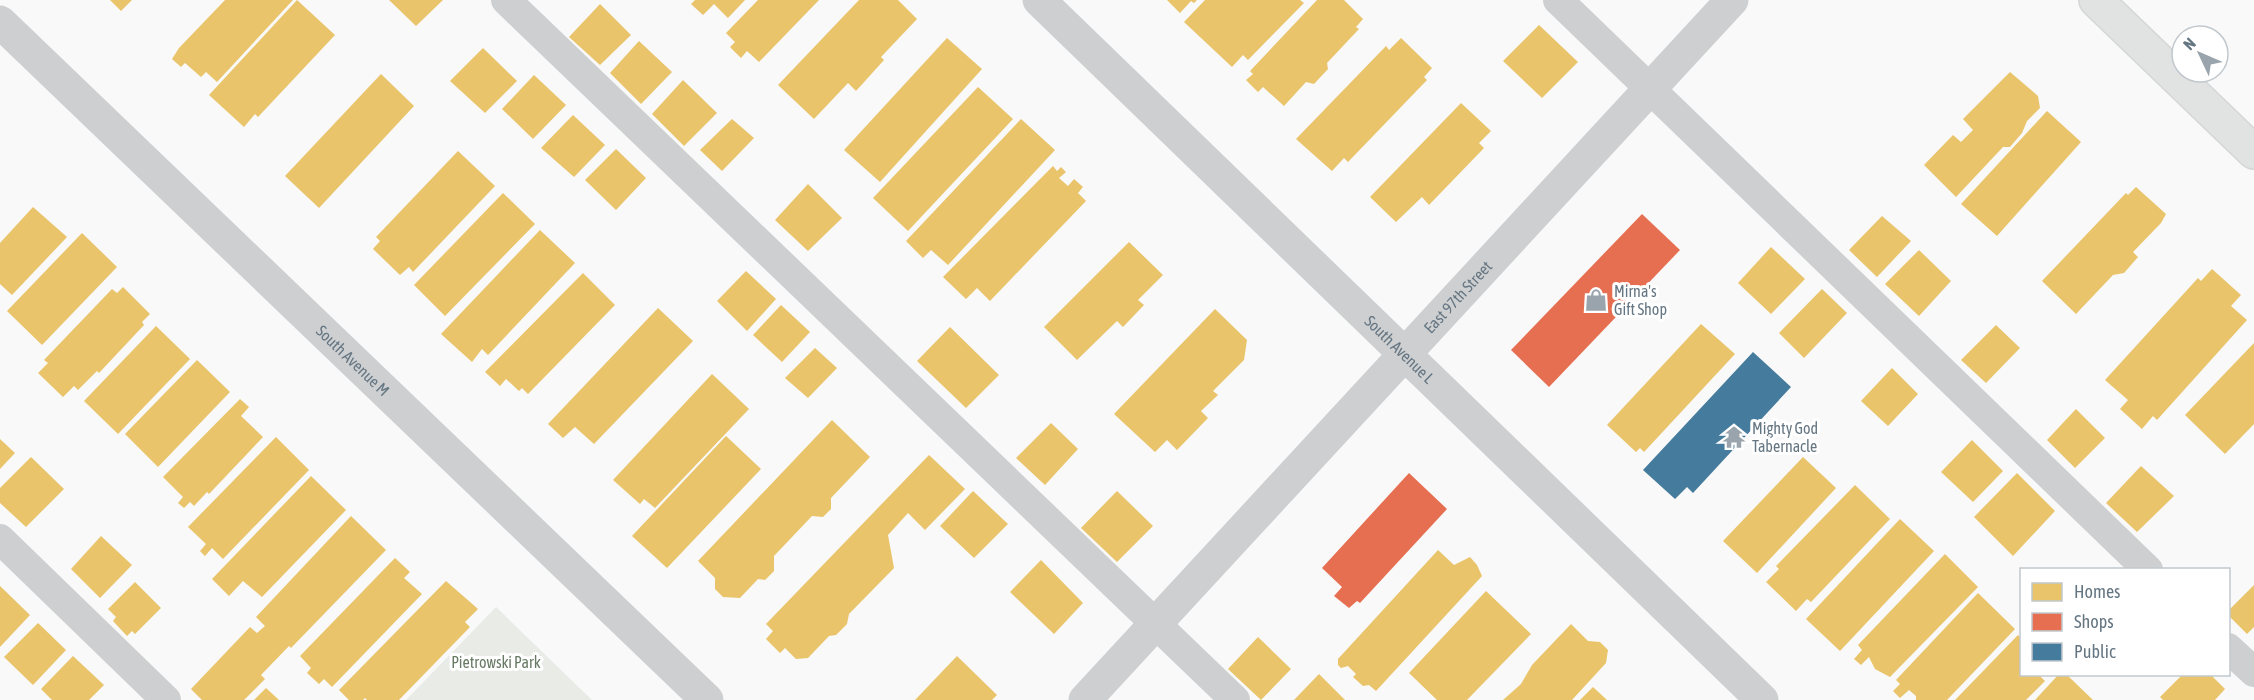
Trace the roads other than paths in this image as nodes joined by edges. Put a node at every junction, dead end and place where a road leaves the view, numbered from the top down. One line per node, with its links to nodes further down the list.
1 (506, 0): 12 (lane)
2 (1039, 0): 9 (street, South Avenue L)
3 (1558, 0): 7 (lane)
4 (1732, 0): 7 (street, East 97th Street)
5 (2096, 0): 8 (main road)
6 (0, 22): 16 (street, South Avenue M)
7 (1650, 89): 9 (street, East 97th Street); 11 (lane)
8 (2254, 152)
9 (1405, 354): 12 (street, East 97th Street); 19 (street, South Avenue L)
10 (0, 539): 15 (lane)
11 (2146, 568)
12 (1156, 624): 17 (street, East 97th Street); 18 (lane)
13 (2230, 649): 14 (lane)
14 (2254, 672)
15 (166, 700)
16 (707, 700)
17 (1086, 700)
18 (1235, 700)
19 (1762, 700)

